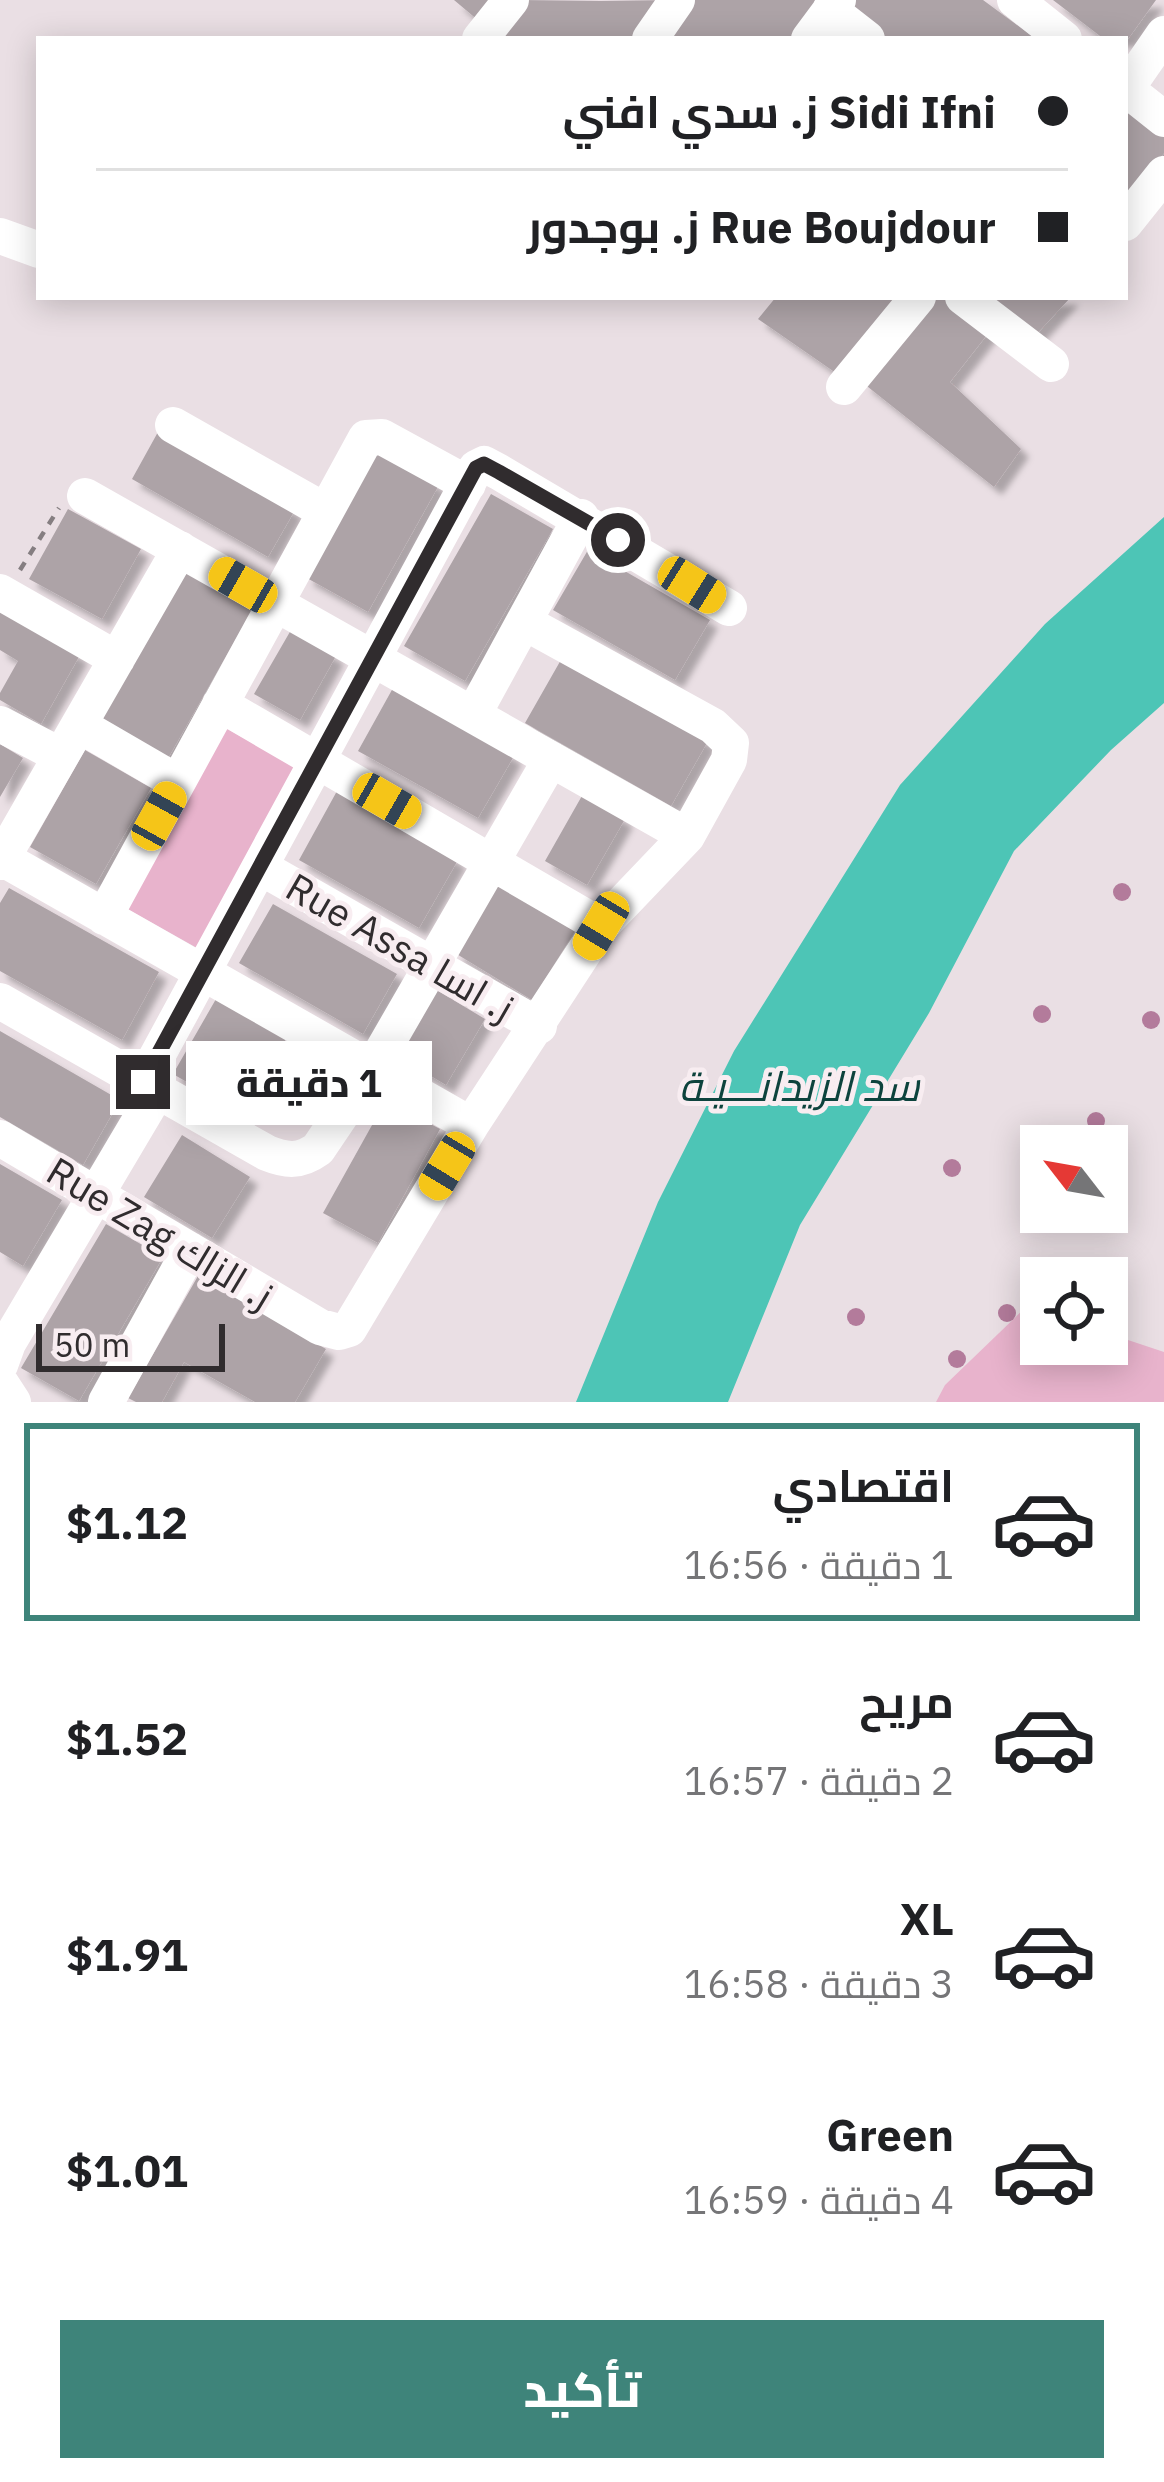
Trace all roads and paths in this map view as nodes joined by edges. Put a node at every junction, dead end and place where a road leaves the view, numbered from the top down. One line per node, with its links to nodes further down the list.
1 (511, 0): 6 (street)
2 (677, 0): 7 (street)
3 (1015, 0): 9 (street)
4 (826, 16): 8 (street)
5 (1164, 34): 10 (street)
6 (482, 36)
7 (652, 36)
8 (862, 36)
9 (1060, 36)
10 (1128, 85)
11 (1128, 90): 12 (street)
12 (1164, 119)
13 (1164, 175): 14 (street)
14 (1128, 219)
15 (0, 236): 16 (street)
16 (36, 249)
17 (916, 300): 20 (street)
18 (967, 300): 19 (street)
19 (1051, 364)
20 (844, 387)
21 (173, 425): 24 (street)
22 (472, 476): 24 (street); 25 (street); 31 (street)
23 (85, 496): 26 (street); 27 (path)
24 (325, 511): 28 (street)
25 (581, 518): 29 (street); 30 (street)
26 (180, 549): 28 (street); 32 (street)
27 (2, 594): 32 (street)
28 (275, 603): 31 (street); 33 (street)
29 (729, 608)
30 (524, 622): 34 (street); 40 (street)
31 (373, 658): 34 (street); 38 (street)
32 (117, 659): 36 (street)
33 (220, 704): 38 (street); 39 (street)
34 (473, 715): 37 (street)
35 (0, 724): 36 (street)
36 (70, 741): 39 (street); 41 (street)
37 (551, 759): 40 (street); 42 (street)
38 (317, 761): 42 (street); 43 (street)
39 (177, 782): 44 (street)
40 (687, 836): 45 (street)
41 (1, 860): 44 (street)
42 (491, 862): 45 (street); 46 (street)
43 (260, 867): 46 (street, Rue Assa ز. اسا); 47 (street)
44 (104, 916): 47 (street)
45 (601, 926): 49 (street)
46 (432, 965): 49 (street, Rue Assa ز. اسا); 50 (street)
47 (202, 972): 50 (street); 51 (street)
48 (0, 1000): 51 (street)
49 (539, 1026): 52 (street)
50 (372, 1069): 51 (street); 52 (street)
51 (151, 1086): 54 (street)
52 (471, 1125): 55 (street, Rue Zag ز. الزاك)
53 (0, 1138): 54 (street, Rue Zag ز. الزاك)
54 (97, 1195): 55 (street, Rue Zag ز. الزاك); 56 (street)
55 (190, 1250): 60 (street)
56 (15, 1301): 57 (street)
57 (0, 1365)
58 (0, 1382): 59 (street)
59 (13, 1402)
60 (106, 1402)

